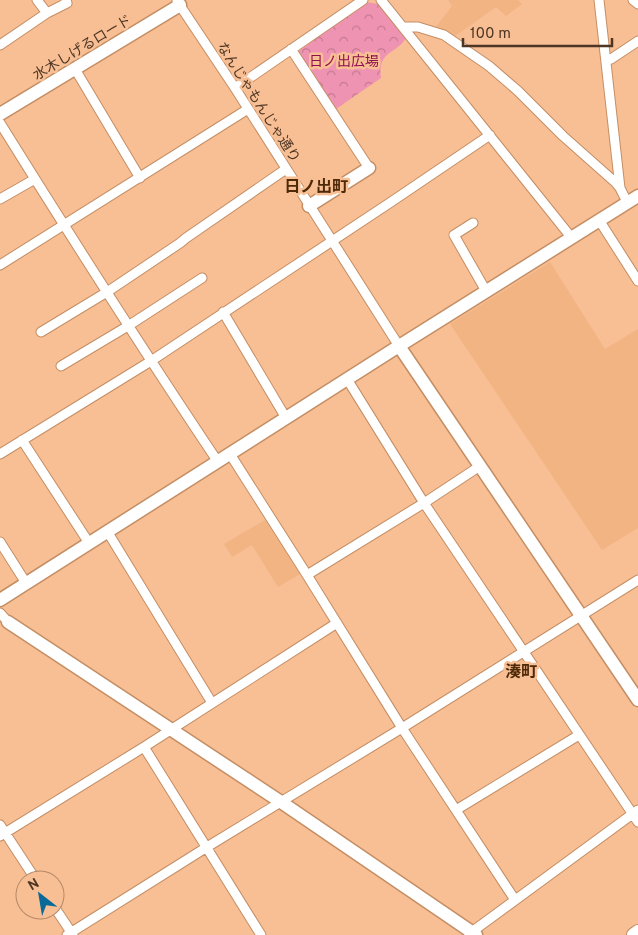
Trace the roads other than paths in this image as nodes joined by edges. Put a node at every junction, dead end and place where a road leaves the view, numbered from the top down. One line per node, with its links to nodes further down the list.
1 (37, 0): 9 (street)
2 (66, 0): 9 (street)
3 (363, 0): 13 (street)
4 (381, 0): 10 (street)
5 (599, 0): 14 (street)
6 (633, 0): 8 (street)
7 (181, 2): 15 (street, 水木しげるロード); 16 (street, なんじゃもんじゃ通り)
8 (638, 4)
9 (47, 13): 12 (street)
10 (403, 27): 20 (street); 25 (street)
11 (638, 41): 14 (street)
12 (0, 45)
13 (292, 48): 16 (street); 21 (street)
14 (606, 60): 25 (street)
15 (75, 69): 18 (street, 水木しげるロード); 23 (street)
16 (235, 88): 17 (street, なんじゃもんじゃ通り)
17 (248, 109): 22 (street, なんじゃもんじゃ通り); 23 (street)
18 (0, 114)
19 (0, 123): 24 (street)
20 (490, 135): 32 (street); 33 (street)
21 (369, 168): 28 (street)
22 (286, 169): 28 (street, なんじゃもんじゃ通り); 38 (street)
23 (140, 178): 31 (street)
24 (35, 179): 26 (street); 31 (street)
25 (620, 188): 27 (street)
26 (0, 199)
27 (632, 199): 29 (street)
28 (309, 206): 33 (street, なんじゃもんじゃ通り)
29 (599, 220): 32 (street); 36 (street)
30 (473, 223): 37 (street)
31 (64, 226): 34 (street); 38 (street)
32 (571, 237): 37 (street)
33 (332, 241): 39 (street); 42 (street, なんじゃもんじゃ通り)
34 (0, 266)
35 (202, 278): 40 (street)
36 (638, 281)
37 (486, 291): 42 (street)
38 (107, 292): 40 (street); 41 (street)
39 (223, 312): 43 (street); 46 (street)
40 (128, 326): 43 (street); 44 (street)
41 (40, 332)
42 (399, 346): 45 (street); 51 (street)
43 (151, 361): 47 (street); 50 (street)
44 (62, 366)
45 (347, 379): 46 (street); 52 (street)
46 (286, 418): 49 (street)
47 (22, 440): 48 (street); 55 (street)
48 (0, 454)
49 (230, 454): 50 (street); 56 (street)
50 (218, 462): 53 (street)
51 (480, 466): 52 (street); 60 (street)
52 (424, 503): 56 (street); 63 (street)
53 (107, 531): 55 (street); 65 (street)
54 (0, 542): 58 (street)
55 (89, 543): 58 (street)
56 (308, 575): 62 (street)
57 (638, 580): 60 (street)
58 (26, 583): 59 (street)
59 (0, 600)
60 (581, 616): 63 (street); 64 (street)
61 (3, 618): 67 (street)
62 (337, 623): 65 (street); 66 (street)
63 (523, 652): 66 (street); 68 (street)
64 (638, 700)
65 (212, 703): 67 (street)
66 (402, 728): 70 (street); 71 (street)
67 (170, 730): 69 (street); 70 (street)
68 (579, 735): 71 (street); 72 (street)
69 (144, 747): 73 (street); 74 (street)
70 (281, 802): 74 (street); 80 (street)
71 (456, 810): 76 (street)
72 (636, 815): 76 (street)
73 (2, 831): 75 (street)
74 (207, 847): 79 (street); 81 (street)
75 (29, 870)
76 (515, 900): 80 (street)
77 (62, 920): 79 (street)
78 (638, 932): 82 (main road)
79 (70, 934)
80 (471, 934)
81 (261, 935)
82 (634, 935)

